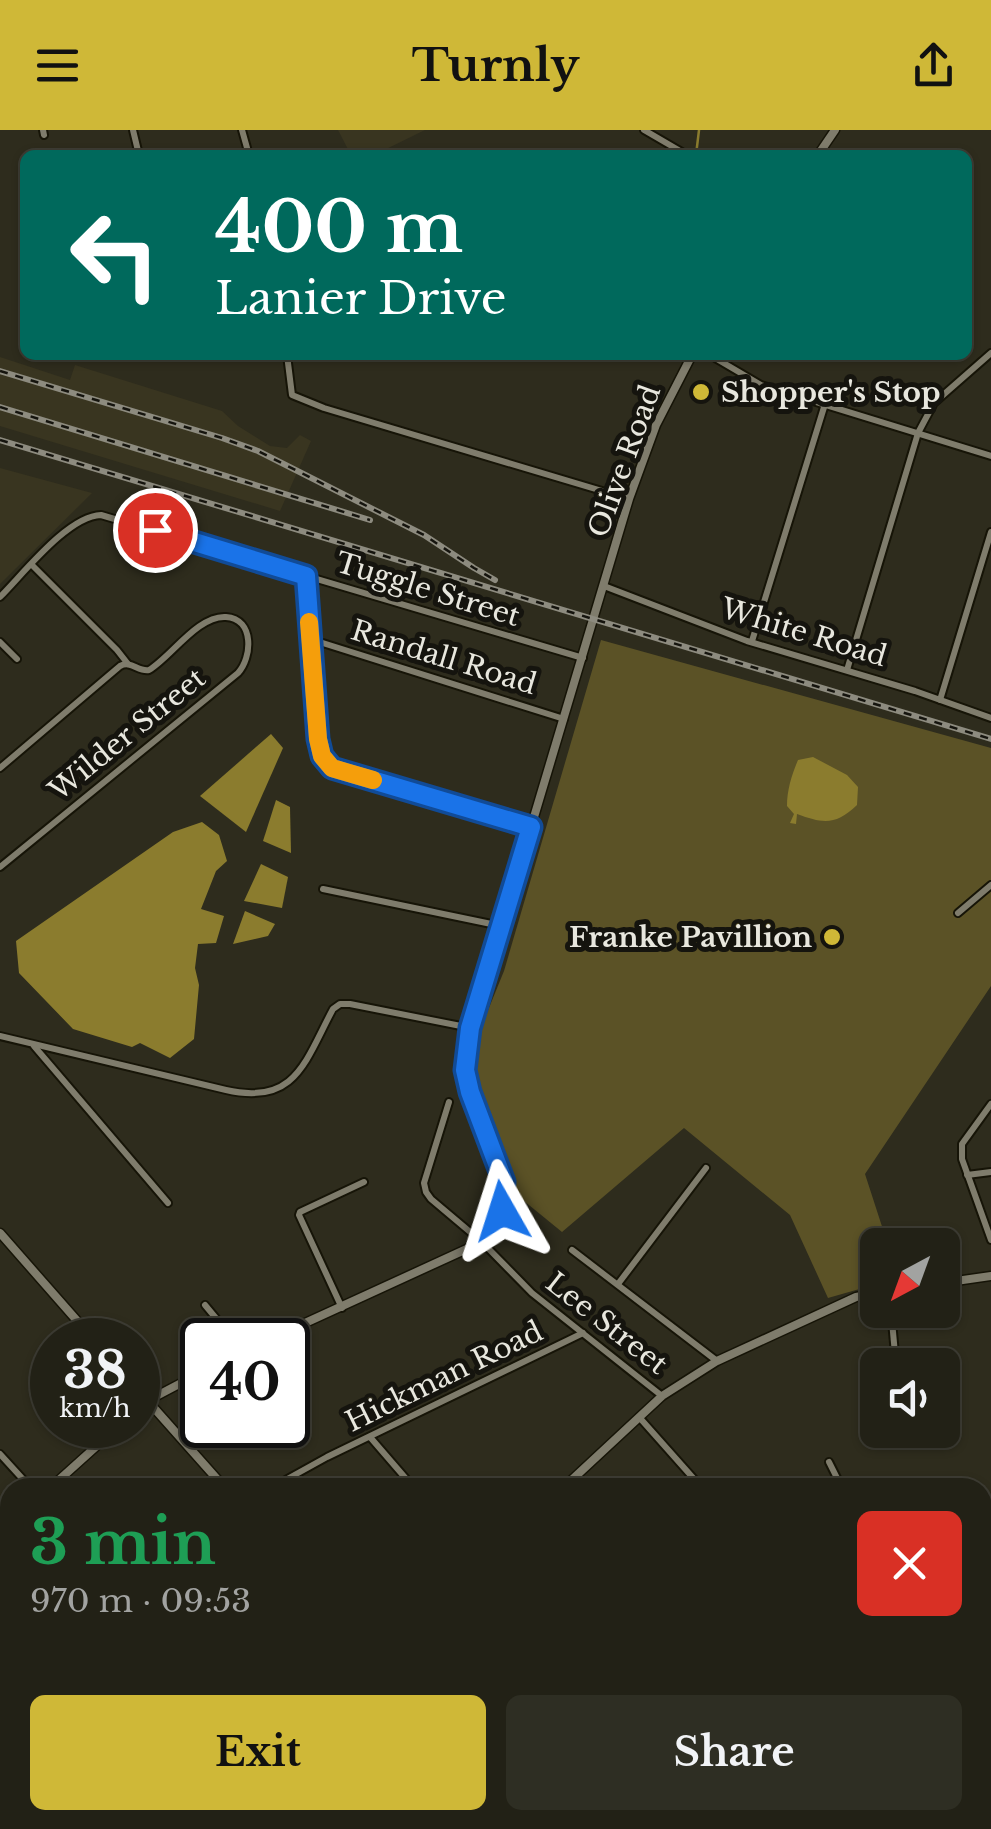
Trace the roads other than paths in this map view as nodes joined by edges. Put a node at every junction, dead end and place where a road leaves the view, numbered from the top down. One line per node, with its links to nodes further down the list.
1 (645, 130): 2 (street)
2 (679, 150)
3 (991, 352): 8 (street)
4 (288, 360): 10 (street)
5 (689, 360): 10 (street, Olive Road)
6 (719, 360): 7 (street)
7 (825, 404): 8 (street); 17 (street)
8 (918, 432): 9 (street); 22 (street)
9 (991, 456)
10 (629, 499): 14 (street, Olive Road)
11 (991, 532): 23 (street)
12 (32, 565): 13 (street, Tuggle Street); 15 (street, Tuggle Street); 21 (street)
13 (306, 576): 16 (street); 19 (street, Tuggle Street)
14 (604, 586): 17 (street, White Road); 19 (street, Olive Road)
15 (0, 597)
16 (310, 639): 24 (street, Randall Road); 27 (street)
17 (752, 641): 22 (street, White Road)
18 (0, 642): 20 (street)
19 (582, 658): 24 (street, Olive Road)
20 (17, 659)
21 (128, 664): 26 (street); 28 (street, Wilder Street)
22 (847, 670): 23 (street, White Road)
23 (940, 700): 25 (street, White Road)
24 (564, 718): 27 (street, Olive Road)
25 (991, 718)
26 (0, 768)
27 (531, 827): 32 (street, Olive Road)
28 (0, 867)
29 (991, 885): 31 (street)
30 (324, 889): 32 (street)
31 (958, 913)
32 (501, 926): 33 (street, Olive Road)
33 (470, 1028): 35 (street); 45 (street, Olive Road)
34 (0, 1036): 35 (street)
35 (34, 1044): 42 (street)
36 (449, 1102): 45 (street, Lee Street)
37 (991, 1104): 40 (street)
38 (706, 1168): 49 (street)
39 (991, 1172): 40 (street)
40 (967, 1175): 44 (street)
41 (364, 1182): 52 (street)
42 (168, 1203)
43 (0, 1232): 53 (street)
44 (991, 1240)
45 (482, 1242): 52 (street); 56 (street, Lee Street)
46 (572, 1250): 49 (street)
47 (991, 1276): 48 (street)
48 (960, 1280)
49 (618, 1284): 57 (street)
50 (860, 1296): 57 (street)
51 (204, 1305): 54 (street)
52 (342, 1308): 55 (street)
53 (75, 1318)
54 (215, 1318)
55 (310, 1322)
56 (584, 1332): 58 (street, Lee Street); 61 (street, Hickman Road)
57 (717, 1361): 58 (street)
58 (662, 1396): 60 (street)
59 (160, 1416): 67 (street)
60 (638, 1416): 70 (street); 71 (street, Lee Street)
61 (370, 1436): 68 (street, Hickman Road); 69 (street)
62 (94, 1448): 66 (street)
63 (0, 1454): 65 (street)
64 (829, 1462): 72 (street)
65 (23, 1478)
66 (61, 1478)
67 (216, 1478)
68 (290, 1478)
69 (406, 1478)
70 (573, 1478)
71 (693, 1478)
72 (837, 1478)

